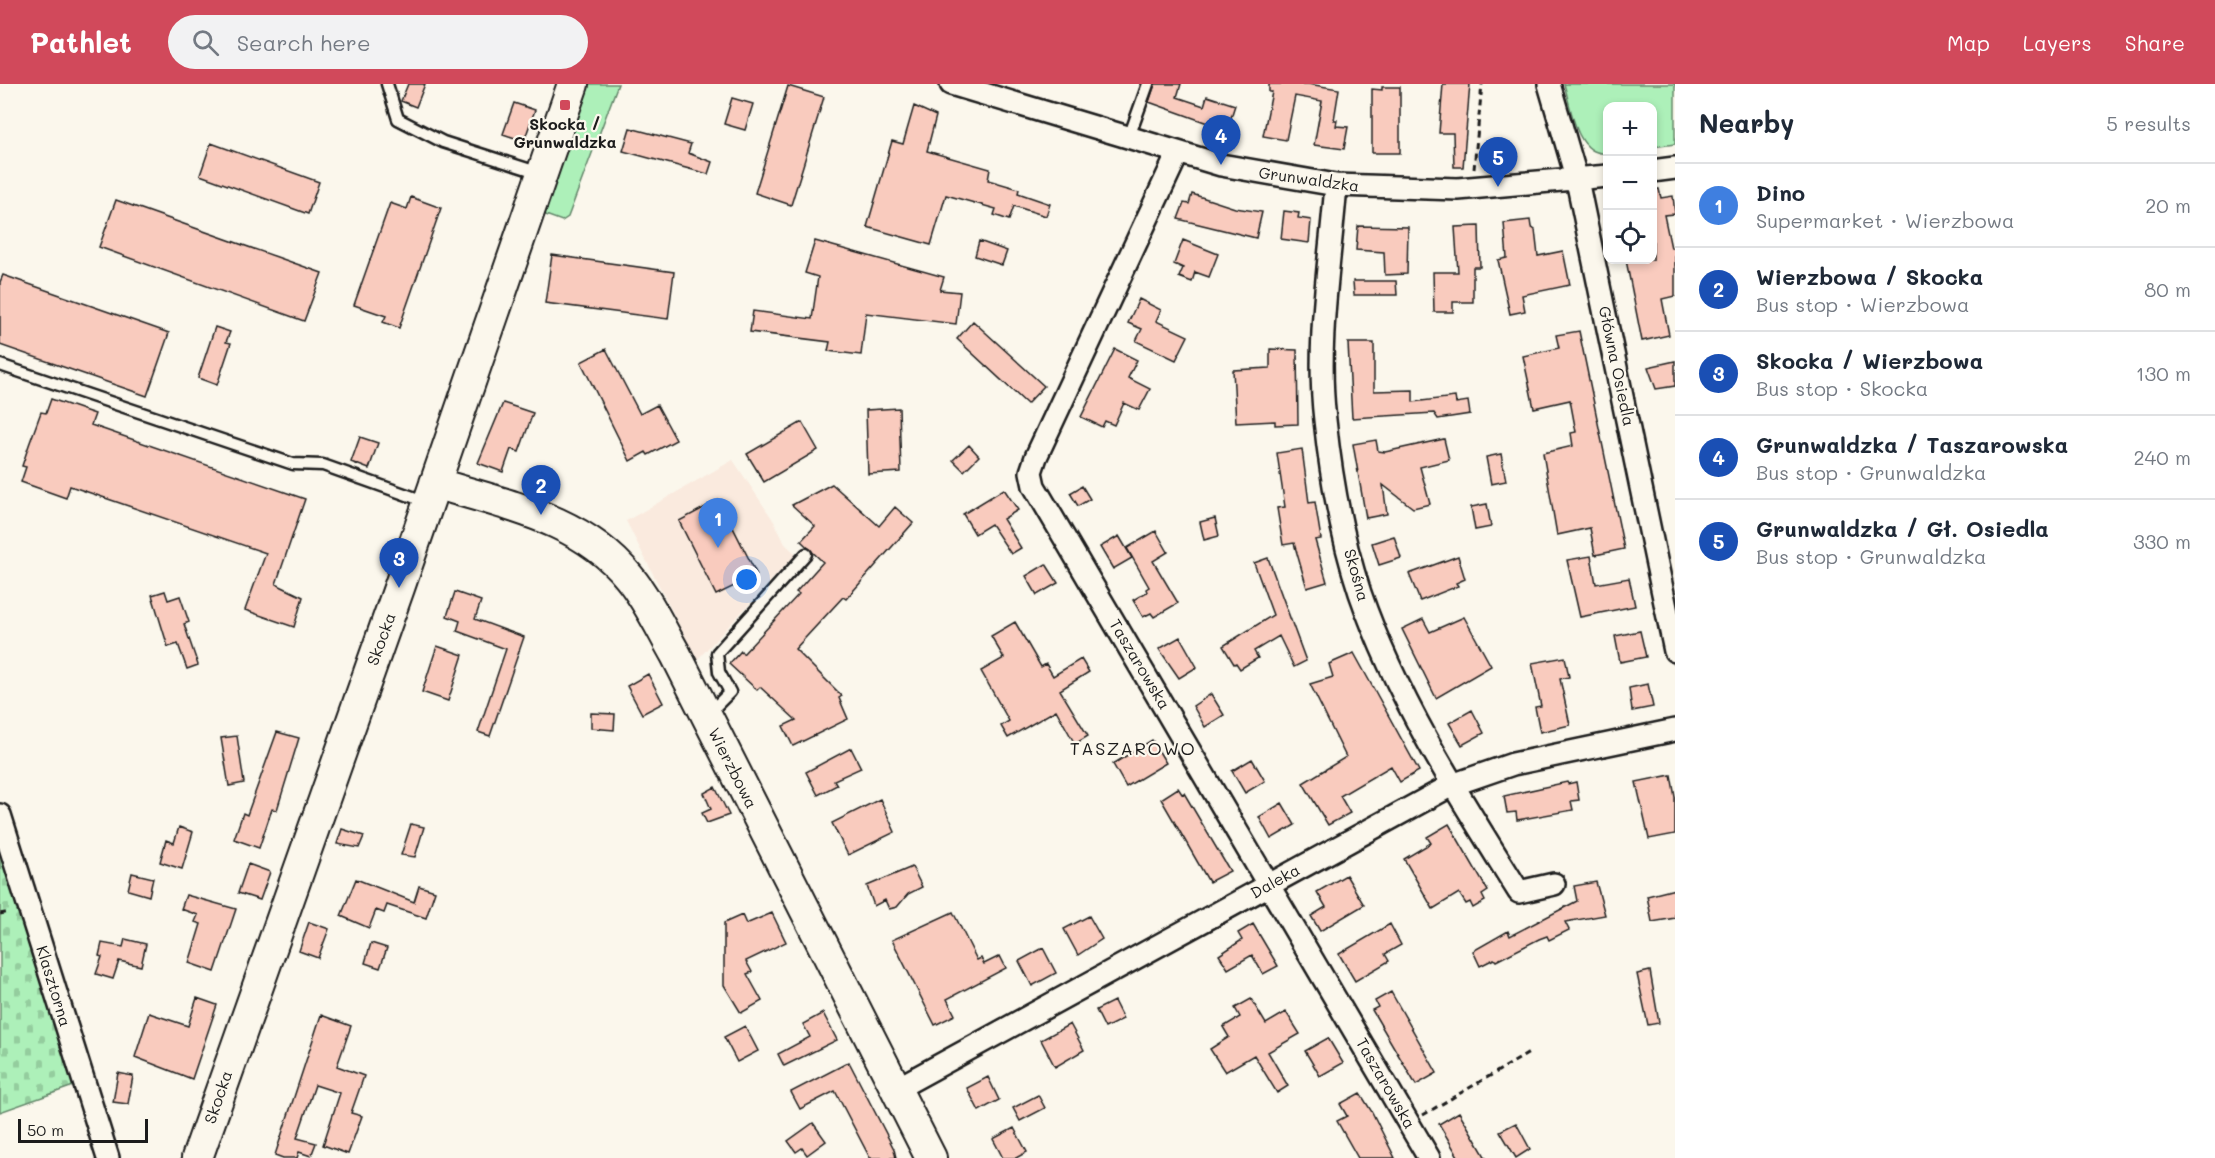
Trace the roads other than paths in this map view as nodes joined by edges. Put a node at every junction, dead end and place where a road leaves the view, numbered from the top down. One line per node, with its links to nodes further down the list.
1 (387, 84): 10 (lane)
2 (573, 84): 10 (street, Skocka)
3 (951, 84): 6 (street, Grunwaldzka)
4 (1148, 84): 6 (lane)
5 (1549, 84): 12 (street, Główna Osiedla)
6 (1130, 137): 7 (street, Grunwaldzka)
7 (1178, 153): 13 (street, Grunwaldzka); 22 (street, Taszarowska)
8 (1675, 168): 9 (street)
9 (1657, 170)
10 (541, 173): 15 (street, Skocka)
11 (1603, 177): 12 (street, Grunwaldzka)
12 (1577, 180): 13 (street, Grunwaldzka); 17 (street, Główna Osiedla)
13 (1336, 185): 20 (street, Skośna)
14 (0, 365): 15 (lane)
15 (432, 493): 18 (street, Wierzbowa); 26 (street, Skocka)
16 (806, 554): 18 (lane)
17 (1675, 651)
18 (706, 716): 24 (street, Wierzbowa)
19 (1675, 730): 20 (street, Daleka)
20 (1452, 785): 22 (street, Daleka); 23 (street, Skośna)
21 (0, 815): 25 (street, Klasztorna)
22 (1269, 884): 24 (street, Daleka); 28 (street, Taszarowska)
23 (1554, 884)
24 (896, 1089): 27 (street, Wierzbowa)
25 (108, 1158)
26 (197, 1158)
27 (932, 1158)
28 (1429, 1158)

